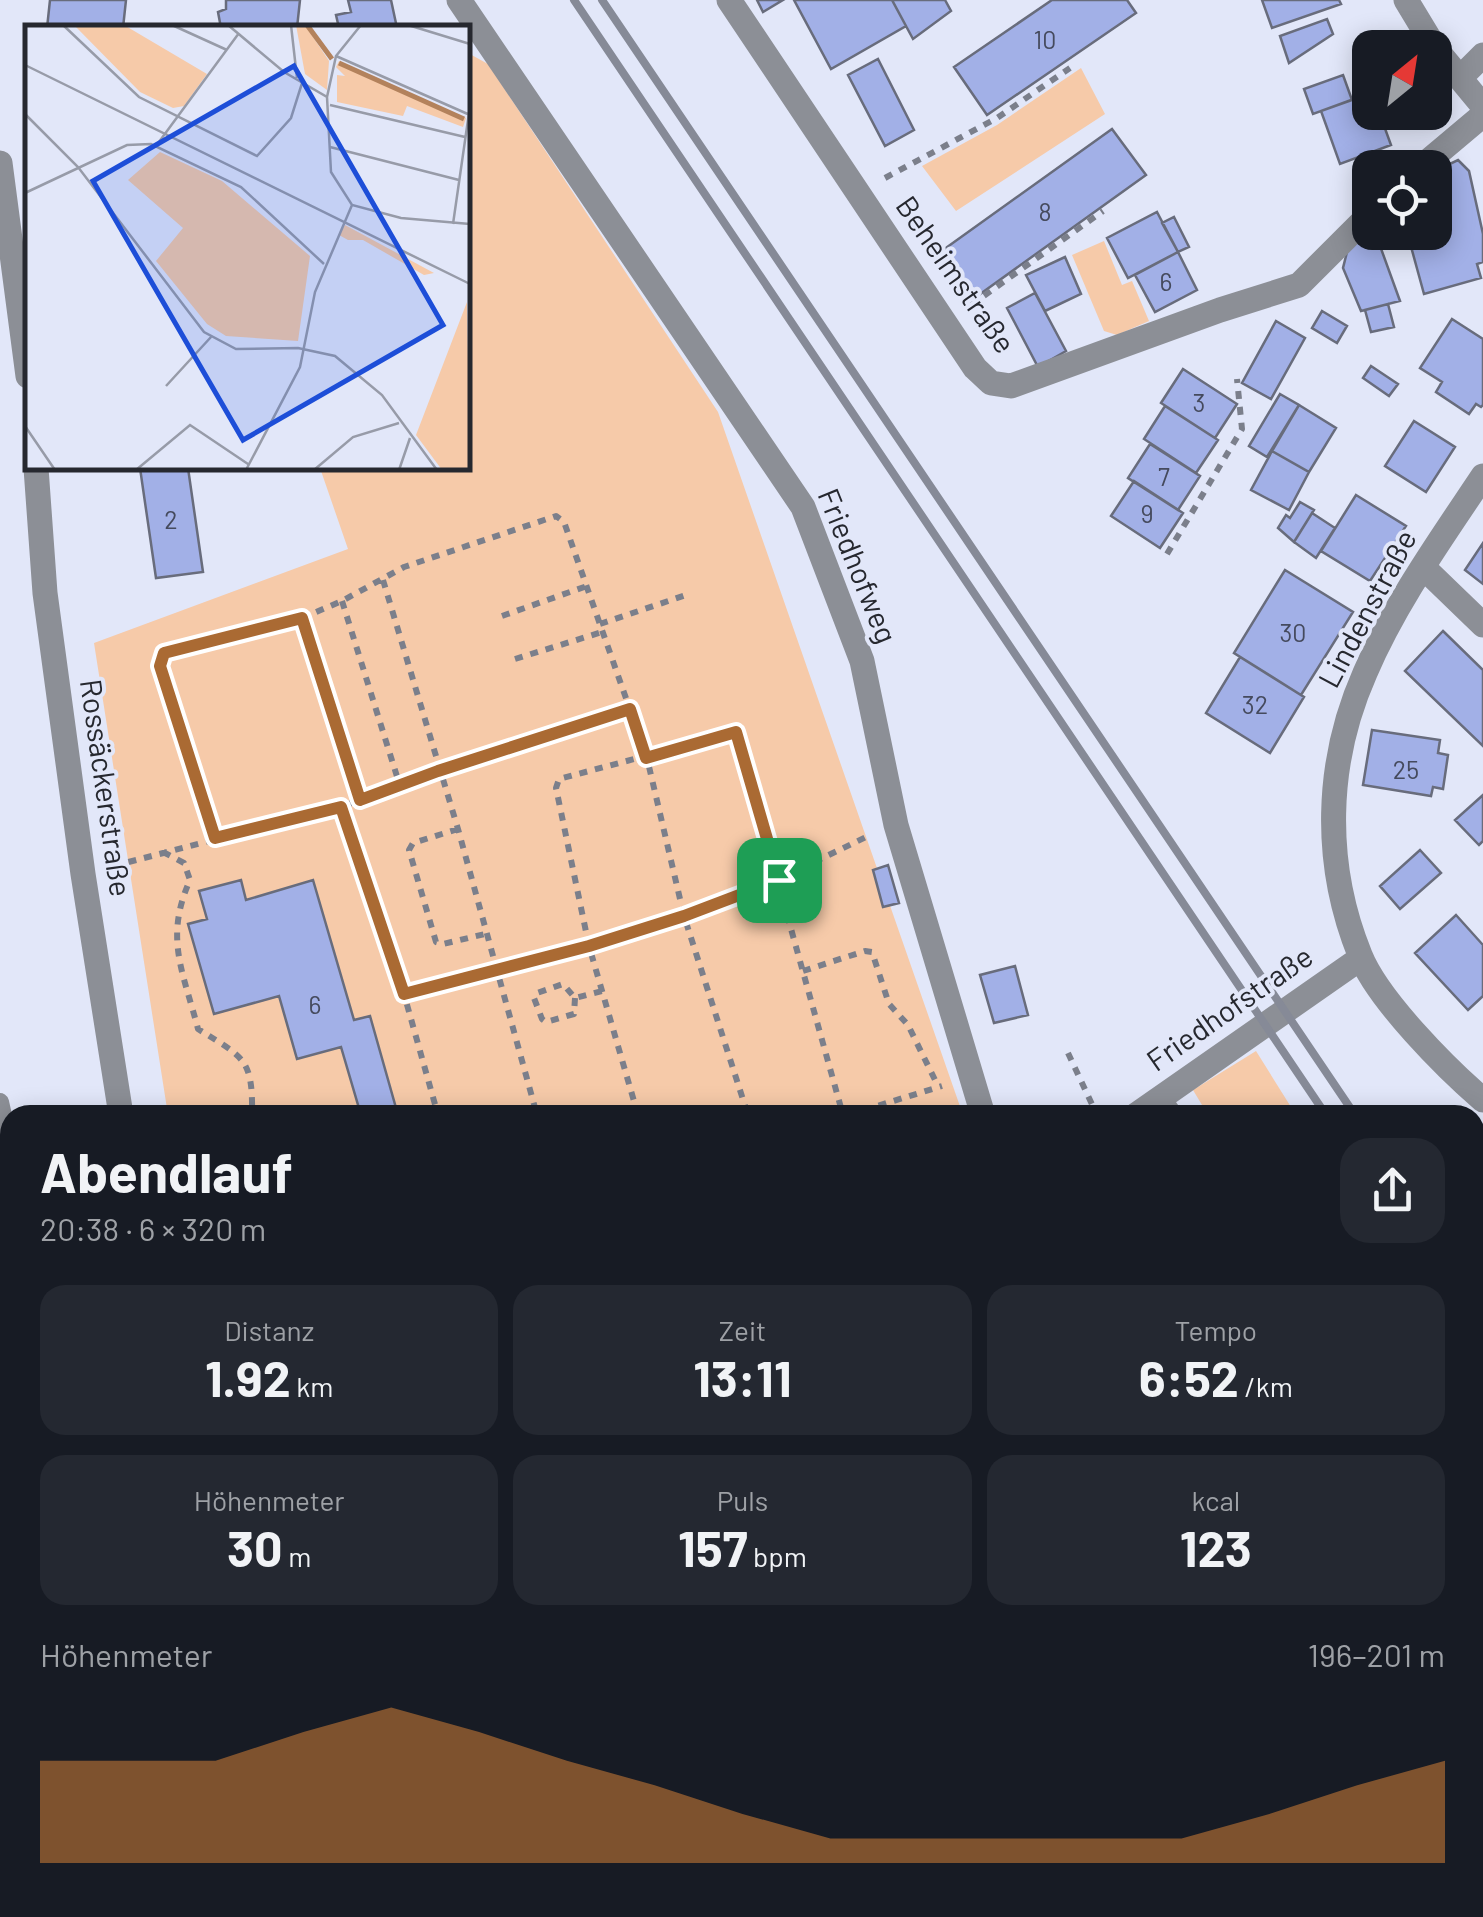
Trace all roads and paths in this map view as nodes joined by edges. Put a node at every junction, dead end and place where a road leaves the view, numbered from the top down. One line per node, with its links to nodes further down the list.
1 (729, 0): 13 (street, Beheimstraße)
2 (1406, 0): 4 (street)
3 (467, 2): 38 (street, Friedhofweg)
4 (1424, 30)
5 (1483, 55): 8 (street)
6 (1070, 68): 13 (path)
7 (1452, 68): 8 (street)
8 (1460, 77): 9 (street)
9 (1483, 106)
10 (1483, 115): 11 (street)
11 (1441, 150)
12 (0, 163): 17 (street)
13 (857, 192): 16 (street, Beheimstraße)
14 (1103, 211): 16 (path)
15 (1352, 232): 16 (street, Beheimstraße)
16 (945, 322)
17 (25, 353)
18 (1237, 379): 21 (path)
19 (36, 470): 42 (street, Rossäckerstraße)
20 (1483, 476): 22 (street, Lindenstraße)
21 (1167, 554)
22 (1423, 567): 29 (street); 47 (street, Lindenstraße)
23 (382, 580): 24 (path); 26 (path); 34 (path)
24 (587, 586): 27 (path); 30 (path)
25 (686, 595): 30 (path)
26 (342, 602): 28 (path); 35 (path)
27 (502, 616)
28 (302, 618): 36 (path); 40 (path)
29 (1483, 625)
30 (601, 628): 31 (path); 32 (path)
31 (515, 659)
32 (630, 709): 33 (path); 34 (path)
33 (646, 758): 43 (path); 44 (path); 46 (path)
34 (438, 771): 35 (path); 39 (path)
35 (400, 786): 36 (path)
36 (360, 800): 37 (path)
37 (341, 807): 40 (path); 51 (path)
38 (896, 825): 43 (path); 54 (street, Friedhofweg)
39 (458, 829): 45 (path); 45 (path)
40 (215, 838): 41 (path)
41 (162, 851): 42 (path); 58 (path)
42 (83, 874): 57 (street, Rossäckerstraße)
43 (779, 880): 44 (path); 49 (path)
44 (684, 916): 46 (path); 62 (path)
45 (485, 934): 48 (path)
46 (589, 946): 48 (path); 50 (path)
47 (1360, 958): 56 (street, Lindenstraße); 67 (street, Friedhofstraße)
48 (496, 969): 51 (path); 60 (path)
49 (803, 971): 55 (path); 63 (path)
50 (602, 992): 52 (path); 61 (path)
51 (404, 994): 59 (path)
52 (575, 998): 52 (path)
53 (1068, 1053): 66 (path)
54 (974, 1076): 55 (path); 65 (street, Friedhofweg)
55 (939, 1087): 64 (path)
56 (1483, 1100)
57 (119, 1105)
58 (252, 1105)
59 (435, 1105)
60 (534, 1105)
61 (635, 1105)
62 (745, 1105)
63 (843, 1105)
64 (879, 1105)
65 (981, 1105)
66 (1092, 1105)
67 (1169, 1105)

